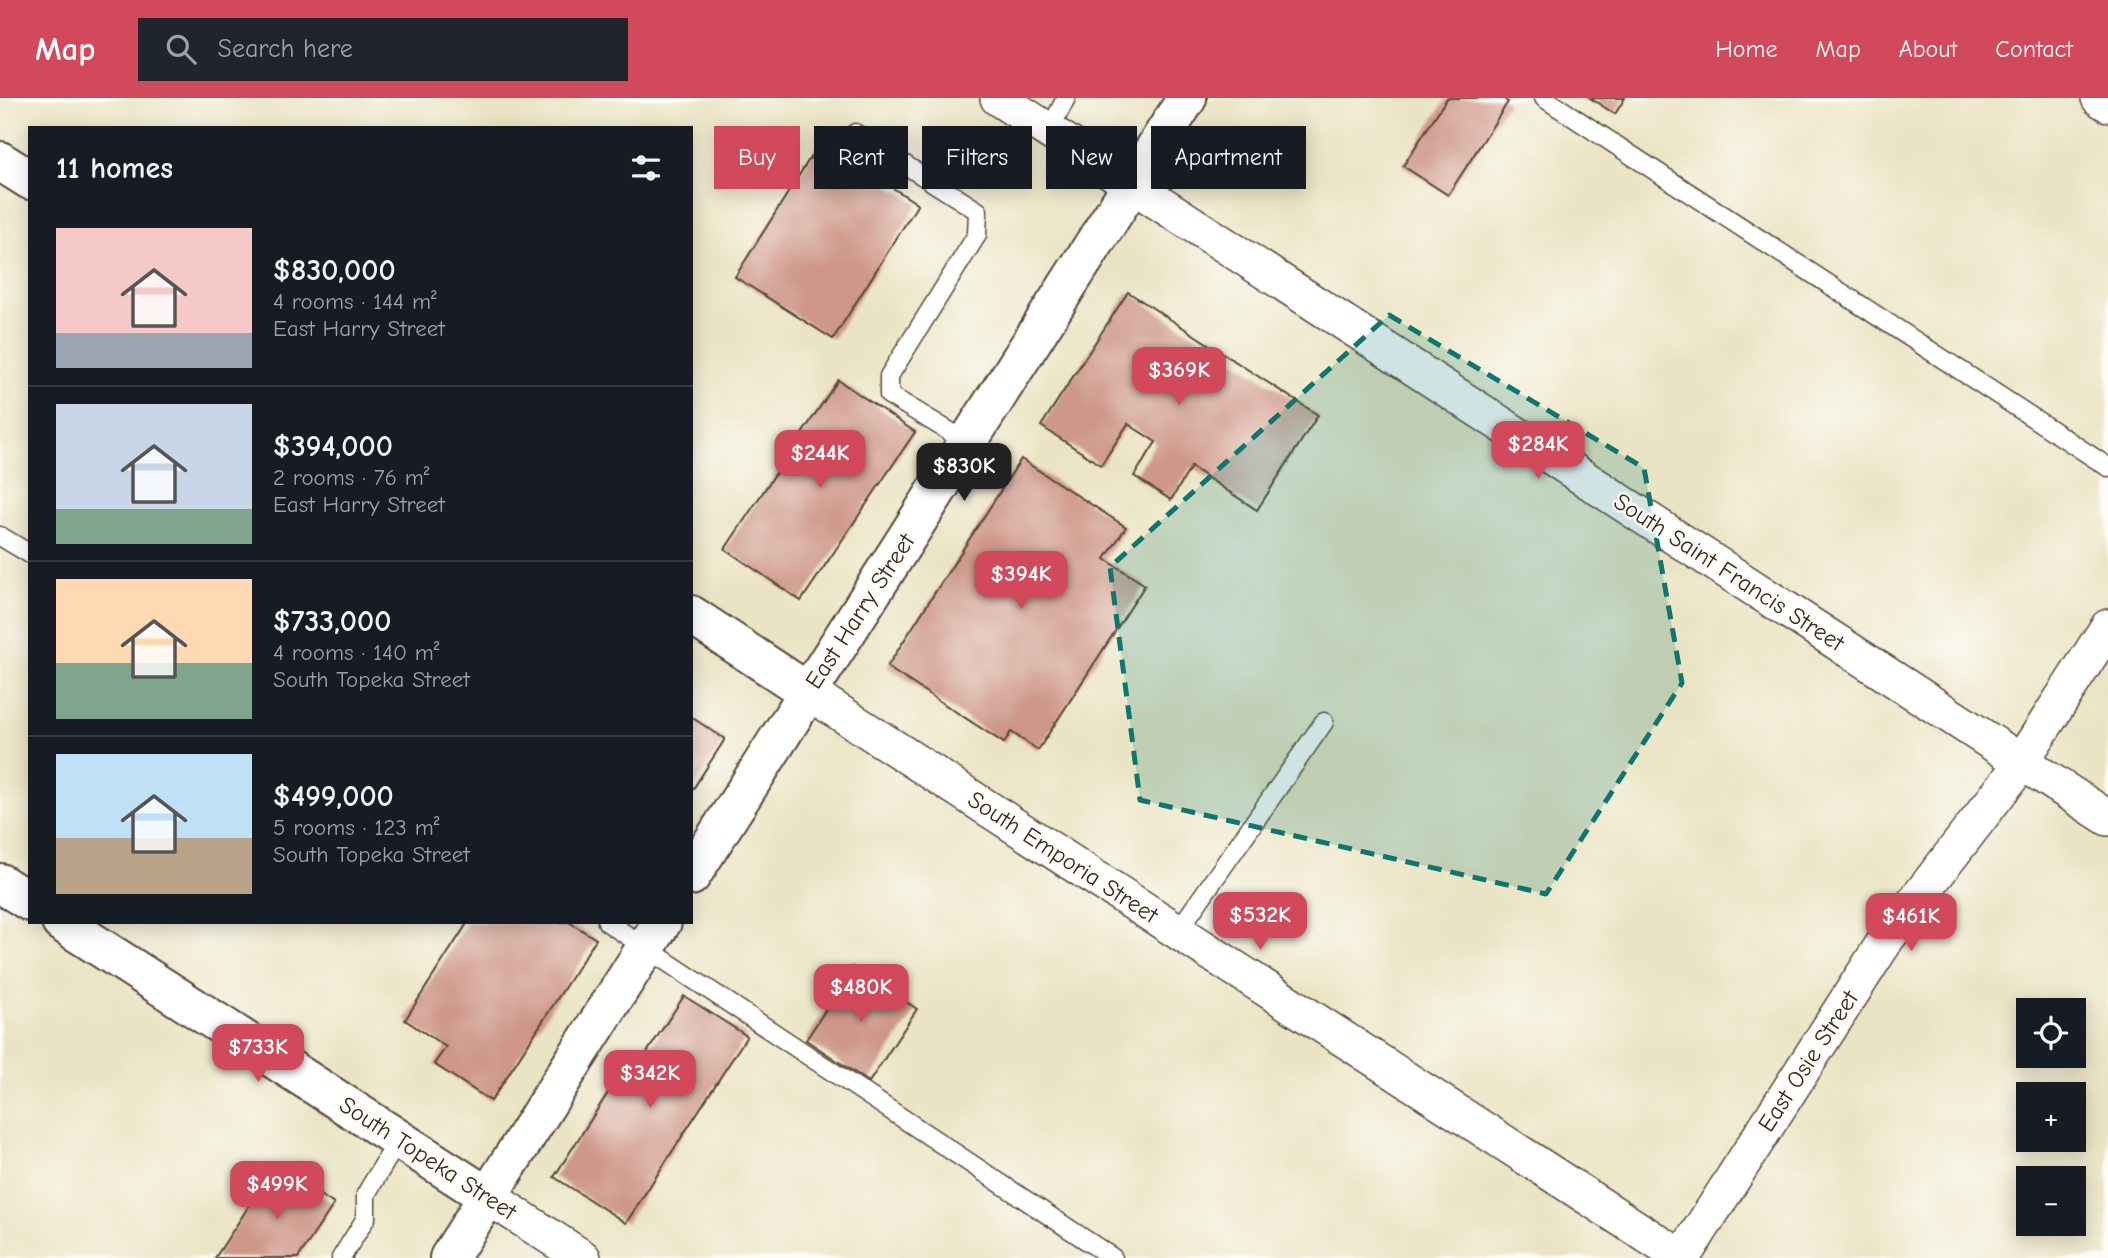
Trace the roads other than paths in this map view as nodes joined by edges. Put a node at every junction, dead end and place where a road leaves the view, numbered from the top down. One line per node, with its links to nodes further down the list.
1 (998, 98): 8 (street, South Saint Francis Street)
2 (1066, 98): 7 (lane)
3 (1544, 98): 16 (lane)
4 (2099, 98): 6 (street)
5 (1182, 100): 11 (street, East Harry Street)
6 (2108, 104)
7 (1052, 126)
8 (1046, 129)
9 (0, 161): 12 (street)
10 (908, 167): 15 (lane)
11 (1137, 176)
12 (28, 179)
13 (1137, 187): 23 (street, South Saint Francis Street)
14 (1129, 189): 15 (street, East Harry Street)
15 (967, 442): 21 (street, East Harry Street)
16 (2108, 467)
17 (0, 536): 18 (lane)
18 (28, 553)
19 (693, 616): 21 (street, South Emporia Street)
20 (2108, 627): 23 (street, East Osie Street)
21 (808, 692): 25 (street, East Harry Street); 30 (street, South Emporia Street)
22 (1324, 722): 30 (lane)
23 (2022, 762): 24 (street, South Saint Francis Street); 38 (street, East Osie Street)
24 (2108, 818)
25 (693, 873)
26 (0, 883): 27 (street)
27 (28, 901)
28 (64, 924): 32 (street, South Topeka Street)
29 (614, 924): 31 (lane)
30 (1178, 932): 38 (street, South Emporia Street)
31 (653, 936): 33 (street); 37 (lane)
32 (399, 1139): 33 (street, South Topeka Street); 34 (lane)
33 (487, 1196): 35 (street); 36 (street, South Topeka Street)
34 (341, 1258)
35 (449, 1258)
36 (583, 1258)
37 (1112, 1258)
38 (1682, 1258)

